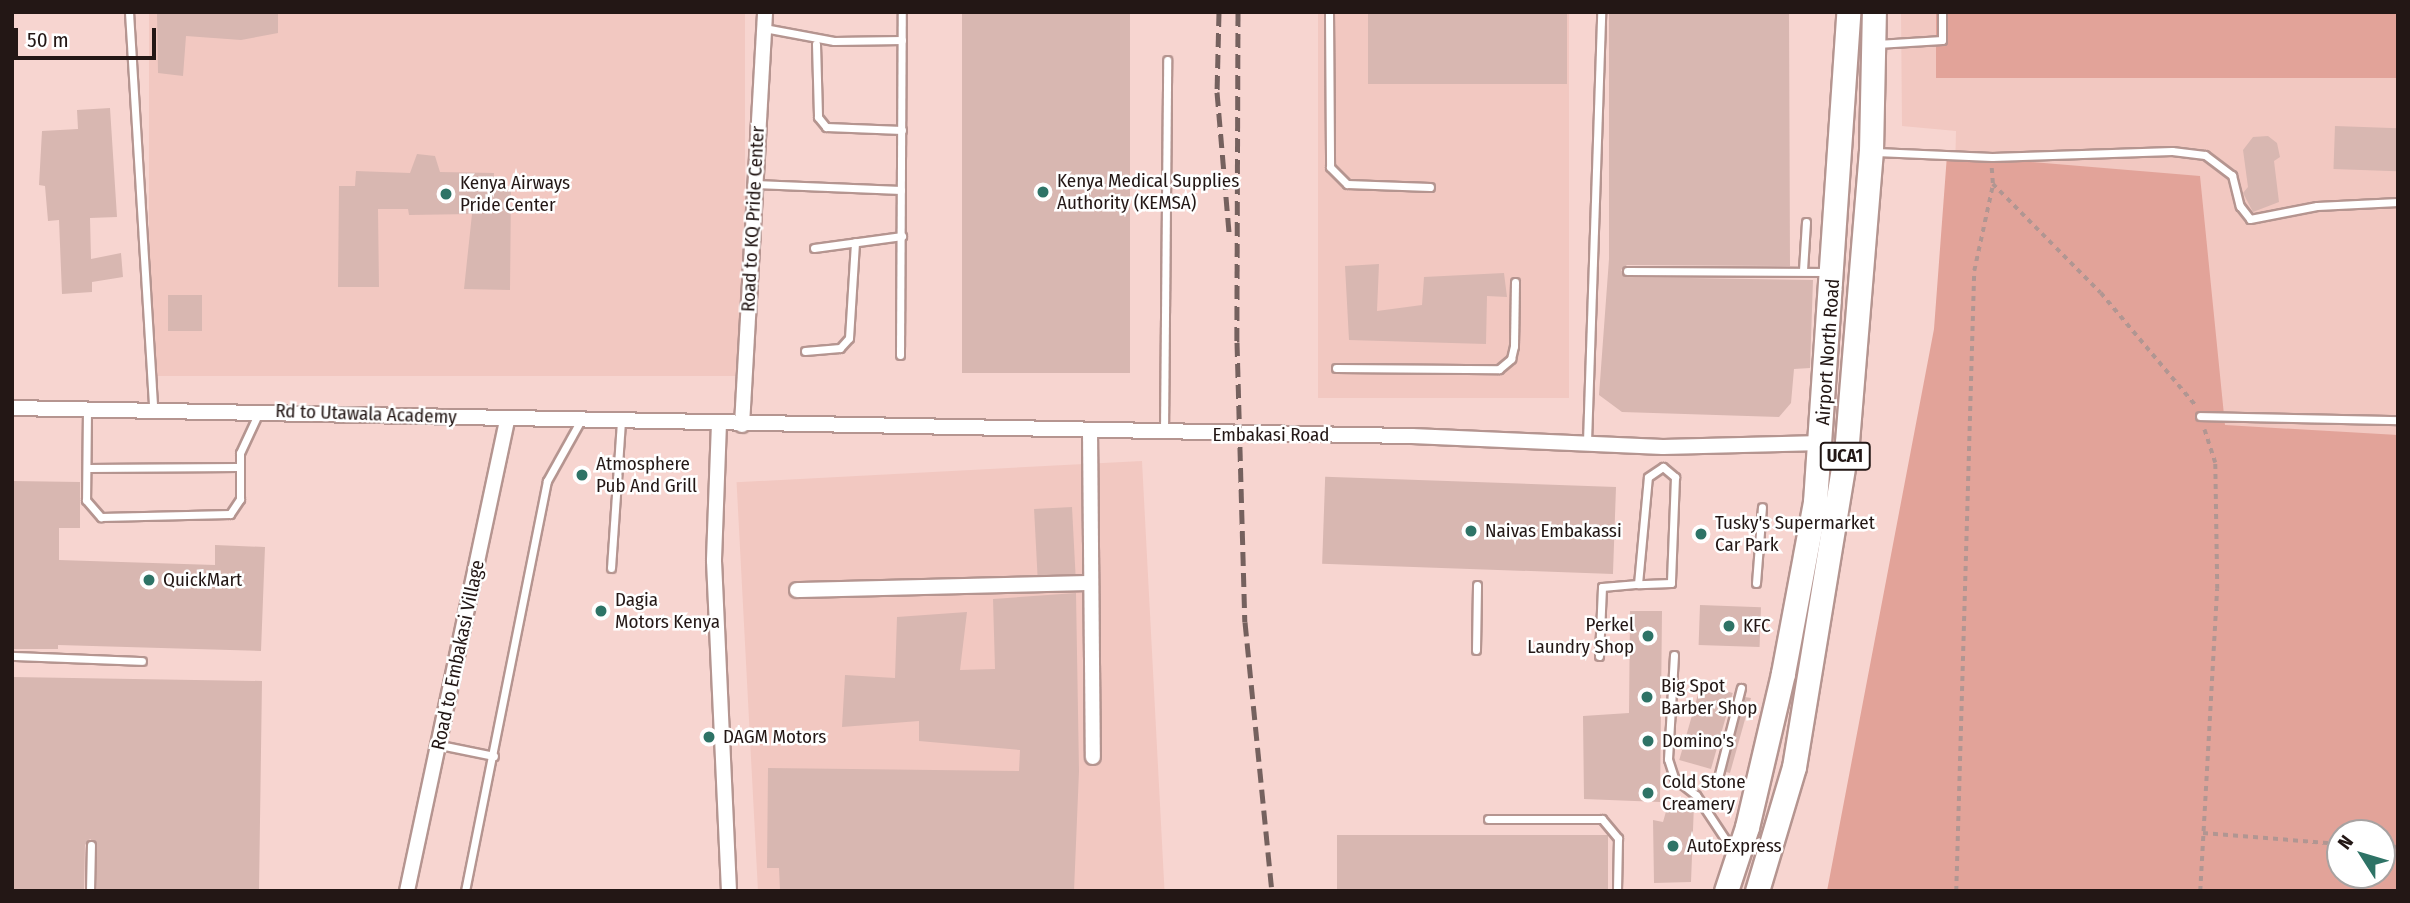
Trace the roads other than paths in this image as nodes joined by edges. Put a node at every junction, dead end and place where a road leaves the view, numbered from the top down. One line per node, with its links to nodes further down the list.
1 (129, 12): 33 (lane)
2 (765, 12): 9 (street, Road to KQ Pride Center)
3 (902, 12): 10 (lane)
4 (1329, 12): 17 (lane)
5 (1601, 12): 44 (lane)
6 (1848, 12): 26 (main road, Airport North Road / UCA1)
7 (1874, 12): 12 (main road, Airport North Road / UCA1)
8 (1942, 12): 12 (lane)
9 (764, 28): 10 (lane); 16 (street, Road to KQ Pride Center)
10 (902, 40): 14 (lane)
11 (816, 44): 14 (lane)
12 (1873, 44): 15 (main road, Airport North Road / UCA1)
13 (1167, 60): 43 (lane)
14 (902, 130): 18 (lane)
15 (1871, 151): 19 (lane); 76 (main road, Airport North Road / UCA1)
16 (755, 184): 18 (lane); 41 (street, Road to KQ Pride Center)
17 (1430, 187)
18 (901, 190): 21 (lane)
19 (2398, 202)
20 (1806, 222): 24 (lane)
21 (902, 236): 22 (lane); 29 (lane)
22 (855, 242): 23 (lane); 28 (lane)
23 (814, 248)
24 (1803, 270): 25 (lane); 26 (lane)
25 (1626, 271)
26 (1834, 273): 45 (main road, Airport North Road / UCA1)
27 (1515, 282): 30 (lane)
28 (805, 351)
29 (900, 355)
30 (1336, 368)
31 (12, 408): 32 (street, Rd to Utawala Academy)
32 (87, 409): 33 (street, Rd to Utawala Academy); 49 (lane)
33 (153, 410): 34 (street, Rd to Utawala Academy)
34 (260, 411): 36 (street, Rd to Utawala Academy); 47 (lane)
35 (2200, 416): 39 (lane)
36 (507, 419): 37 (street, Rd to Utawala Academy); 63 (street, Road to Embakasi Village)
37 (581, 420): 38 (street, Rd to Utawala Academy); 64 (lane)
38 (621, 421): 40 (street, Rd to Utawala Academy); 51 (lane)
39 (2398, 421)
40 (719, 423): 41 (street, Embakasi Road); 73 (street)
41 (742, 425): 42 (street, Embakasi Road)
42 (1090, 430): 43 (street, Embakasi Road); 52 (street)
43 (1164, 432): 44 (street, Embakasi Road)
44 (1587, 442): 46 (street, Embakasi Road)
45 (1822, 443): 46 (street, Embakasi Road); 69 (main road, Airport North Road / UCA1)
46 (1663, 447): 48 (lane)
47 (238, 467): 49 (lane); 49 (lane)
48 (1663, 467): 54 (lane); 54 (lane)
49 (87, 468)
50 (1762, 507): 53 (lane)
51 (611, 568)
52 (1091, 583): 56 (street); 65 (street)
53 (1756, 583)
54 (1637, 584): 60 (lane)
55 (1477, 585): 57 (lane)
56 (797, 590)
57 (1476, 650)
58 (1674, 655): 69 (lane)
59 (12, 656): 61 (lane)
60 (1599, 656)
61 (142, 661)
62 (1741, 688): 66 (lane)
63 (440, 745): 64 (lane); 71 (street, Road to Embakasi Village)
64 (494, 755): 72 (lane)
65 (1093, 757)
66 (1718, 778)
67 (1489, 819): 74 (lane)
68 (91, 845): 70 (lane)
69 (1737, 857): 75 (main road, Airport North Road / UCA1)
70 (90, 891)
71 (407, 891)
72 (466, 891)
73 (729, 891)
74 (1617, 891)
75 (1726, 891)
76 (1757, 891)

